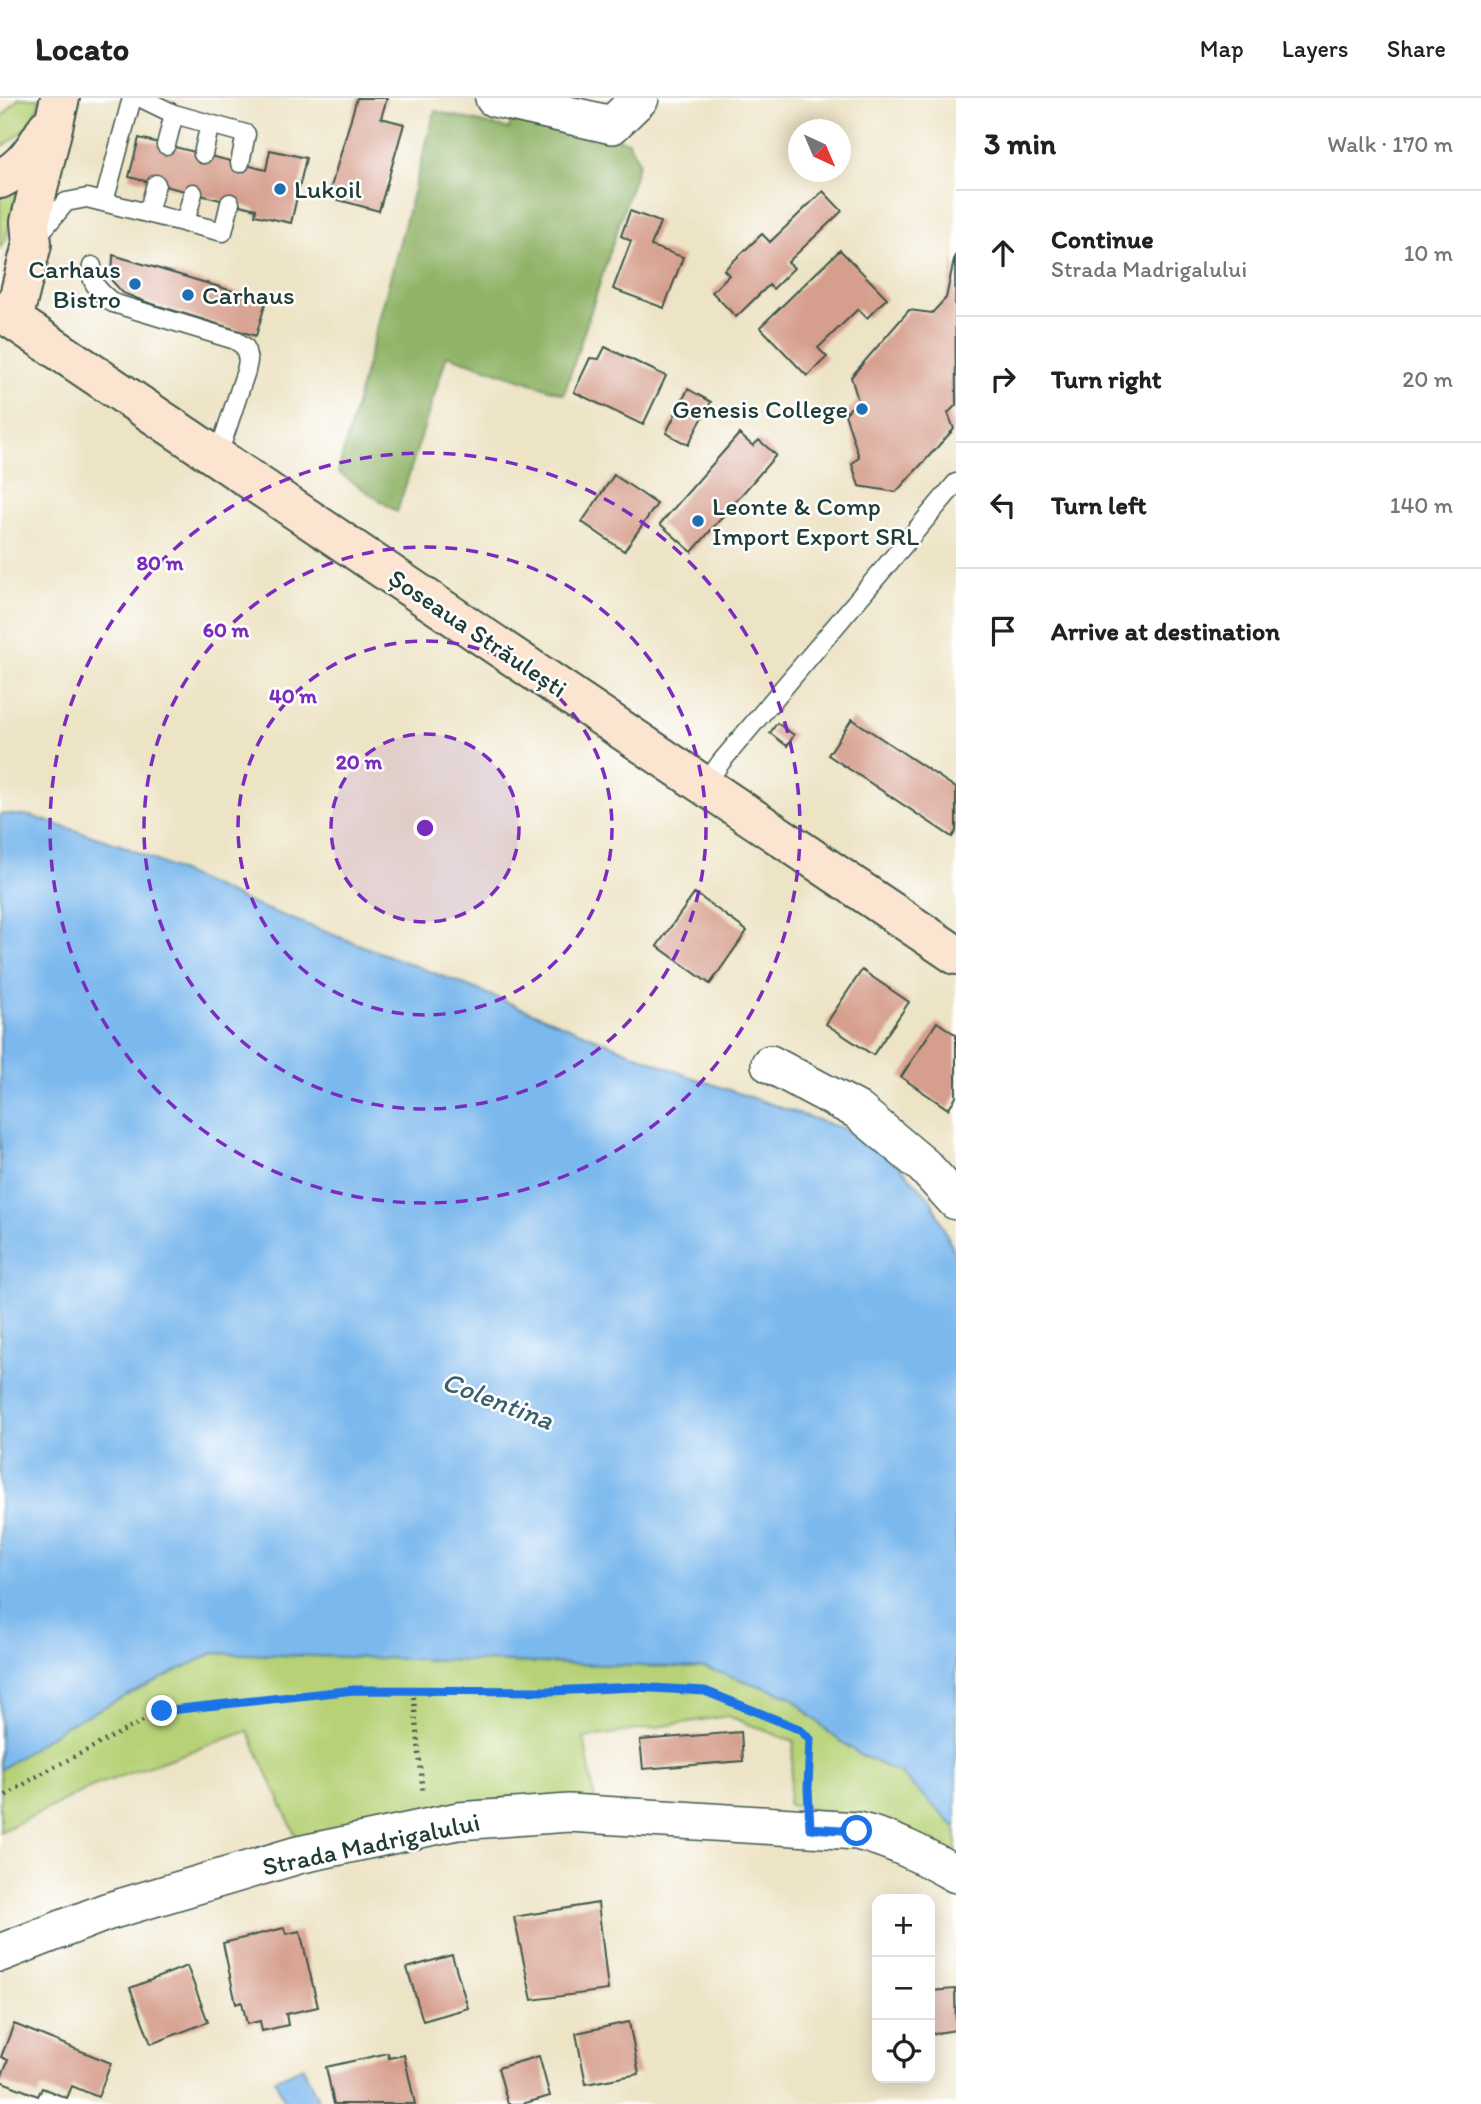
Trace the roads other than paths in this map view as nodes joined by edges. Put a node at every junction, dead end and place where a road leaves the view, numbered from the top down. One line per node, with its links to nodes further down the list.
1 (132, 98): 14 (lane)
2 (141, 98): 6 (lane)
3 (494, 98): 4 (street)
4 (640, 98)
5 (65, 102): 11 (street); 18 (street)
6 (174, 114): 7 (lane); 8 (lane)
7 (210, 124): 9 (lane); 10 (lane)
8 (166, 145)
9 (203, 154)
10 (240, 163)
11 (0, 179)
12 (156, 184): 16 (lane)
13 (193, 193): 17 (lane)
14 (104, 202): 16 (lane); 18 (lane)
15 (230, 203): 17 (lane)
16 (148, 213): 17 (lane)
17 (185, 223)
18 (38, 235): 20 (street)
19 (92, 266): 21 (lane)
20 (7, 316): 21 (street, Șoseaua Străulești)
21 (217, 458): 23 (street, Șoseaua Străulești)
22 (956, 483): 23 (lane)
23 (704, 786): 24 (street, Șoseaua Străulești)
24 (956, 955)
25 (770, 1064): 26 (street)
26 (956, 1201)
27 (956, 1874): 28 (street, Strada Madrigalului)
28 (0, 1953)

